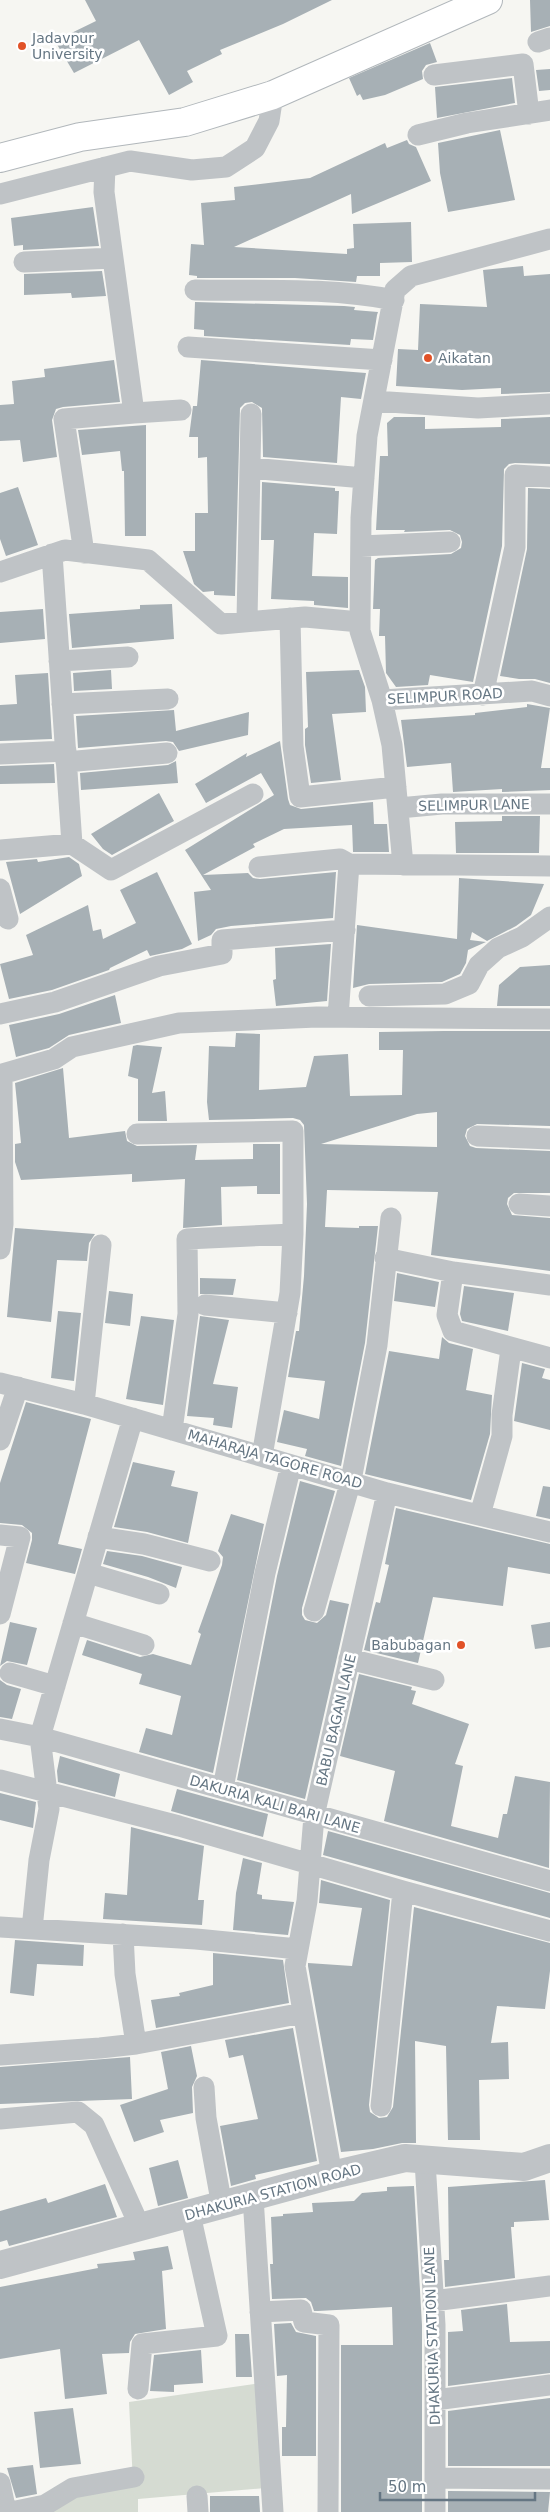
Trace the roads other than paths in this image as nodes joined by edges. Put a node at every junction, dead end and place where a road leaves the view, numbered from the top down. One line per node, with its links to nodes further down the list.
1 (488, 0): 3 (main road)
2 (434, 75): 5 (street)
3 (273, 95): 7 (main road); 8 (street)
4 (550, 110): 5 (street)
5 (529, 114): 6 (street)
6 (418, 135)
7 (0, 158)
8 (105, 167): 9 (street); 11 (street)
9 (0, 194)
10 (550, 239): 14 (street)
11 (113, 258): 12 (street); 20 (street)
12 (24, 262)
13 (195, 290): 14 (street)
14 (394, 300): 16 (street, SELIMPUR ROAD)
15 (188, 347): 16 (street)
16 (382, 360): 17 (street, SELIMPUR ROAD)
17 (374, 401): 18 (street); 24 (street, SELIMPUR ROAD)
18 (550, 404)
19 (182, 410): 20 (street)
20 (134, 413): 27 (street)
21 (251, 414): 22 (street)
22 (250, 468): 24 (street); 31 (street)
23 (550, 477): 35 (street)
24 (364, 478): 26 (street, SELIMPUR ROAD)
25 (450, 542): 26 (street)
26 (361, 546): 32 (street, SELIMPUR ROAD)
27 (84, 552): 28 (street); 31 (street)
28 (52, 554): 29 (street); 34 (street)
29 (0, 572)
30 (290, 618): 31 (street); 32 (street); 44 (street, SELIMPUR LANE)
31 (247, 620)
32 (360, 626): 38 (street, SELIMPUR ROAD)
33 (128, 657): 34 (street)
34 (60, 661): 39 (street)
35 (483, 695): 36 (street, SELIMPUR ROAD); 38 (street, SELIMPUR ROAD)
36 (550, 696)
37 (168, 699): 39 (street)
38 (382, 700): 44 (street)
39 (62, 704): 42 (street)
40 (168, 753): 42 (street)
41 (0, 754): 42 (street)
42 (66, 757): 46 (street)
43 (252, 794): 46 (street)
44 (398, 797): 45 (street, SELIMPUR LANE); 49 (street)
45 (550, 804)
46 (72, 844): 47 (street)
47 (0, 850)
48 (350, 864): 49 (street); 51 (street); 55 (street)
49 (403, 865): 50 (street)
50 (550, 866)
51 (259, 867)
52 (0, 889): 54 (street)
53 (550, 917): 56 (street)
54 (8, 919)
55 (345, 930): 57 (street); 58 (street)
56 (370, 996)
57 (0, 1014)
58 (338, 1017): 59 (street); 60 (street)
59 (550, 1019)
60 (1, 1068): 67 (street)
61 (137, 1134): 68 (street)
62 (478, 1136): 63 (street)
63 (550, 1139)
64 (519, 1204): 65 (street)
65 (550, 1206)
66 (391, 1218): 71 (street)
67 (2, 1224): 70 (street)
68 (293, 1234): 75 (street); 81 (street)
69 (101, 1245): 79 (street)
70 (0, 1249)
71 (385, 1258): 72 (street); 85 (street)
72 (453, 1272): 73 (street); 76 (street)
73 (550, 1285)
74 (205, 1306): 75 (street)
75 (287, 1313): 83 (street)
76 (511, 1349): 77 (street); 87 (street)
77 (550, 1358)
78 (9, 1385): 79 (street, MAHARAJA TAGORE ROAD); 82 (street)
79 (84, 1404): 80 (street, MAHARAJA TAGORE ROAD)
80 (133, 1418): 81 (street, MAHARAJA TAGORE ROAD); 90 (street)
81 (172, 1430): 83 (street, MAHARAJA TAGORE ROAD)
82 (0, 1440)
83 (262, 1456): 84 (street, MAHARAJA TAGORE ROAD)
84 (291, 1465): 85 (street, MAHARAJA TAGORE ROAD); 105 (street)
85 (351, 1480): 86 (street, MAHARAJA TAGORE ROAD); 94 (street)
86 (387, 1493): 87 (street, MAHARAJA TAGORE ROAD); 98 (street, BABU BAGAN LANE)
87 (480, 1515): 88 (street, MAHARAJA TAGORE ROAD)
88 (550, 1532)
89 (0, 1535): 95 (street)
90 (98, 1538): 91 (street); 92 (street)
91 (210, 1561)
92 (88, 1573): 93 (street); 96 (street)
93 (159, 1594)
94 (314, 1611)
95 (0, 1614)
96 (73, 1623): 97 (street); 101 (street)
97 (144, 1645)
98 (349, 1659): 100 (street); 107 (street, BABU BAGAN LANE)
99 (10, 1673): 101 (street)
100 (434, 1680)
101 (55, 1686): 103 (street)
102 (0, 1729): 103 (street, DAKURIA KALI BARI LANE)
103 (40, 1737): 105 (street, DAKURIA KALI BARI LANE); 106 (street)
104 (0, 1780): 106 (street)
105 (223, 1788): 107 (street, DAKURIA KALI BARI LANE)
106 (47, 1793): 108 (street); 112 (street)
107 (314, 1816): 108 (street, BABU BAGAN LANE); 109 (street, DAKURIA KALI BARI LANE)
108 (309, 1864): 110 (street); 115 (street, BABU BAGAN LANE)
109 (550, 1882)
110 (403, 1891): 113 (street); 120 (street)
111 (0, 1927): 112 (street)
112 (32, 1929): 114 (street)
113 (550, 1931)
114 (123, 1934): 115 (street); 117 (street)
115 (298, 1949): 116 (street, BABU BAGAN LANE)
116 (303, 2013): 117 (street); 124 (street, BABU BAGAN LANE)
117 (136, 2044): 118 (street)
118 (0, 2055)
119 (204, 2087): 126 (street)
120 (381, 2106)
121 (0, 2119): 128 (street)
122 (550, 2158): 123 (street, DHAKURIA STATION ROAD)
123 (425, 2161): 124 (street, DHAKURIA STATION ROAD); 131 (street, DHAKURIA STATION LANE)
124 (332, 2175): 125 (street, DHAKURIA STATION ROAD)
125 (252, 2197): 126 (street, DHAKURIA STATION ROAD); 132 (street)
126 (222, 2206): 127 (street, DHAKURIA STATION ROAD)
127 (190, 2214): 128 (street, DHAKURIA STATION ROAD); 134 (street)
128 (140, 2227): 129 (street, DHAKURIA STATION ROAD)
129 (0, 2265)
130 (550, 2286): 131 (street)
131 (433, 2301): 135 (street, DHAKURIA STATION LANE)
132 (260, 2312): 142 (street); 143 (street)
133 (550, 2384): 135 (street)
134 (138, 2389)
135 (435, 2400): 137 (street, DHAKURIA STATION LANE)
136 (134, 2477): 141 (street)
137 (435, 2478): 138 (street); 144 (street, DHAKURIA STATION LANE)
138 (550, 2479)
139 (0, 2483): 140 (street)
140 (6, 2512)
141 (11, 2512)
142 (273, 2512)
143 (328, 2512)
144 (435, 2512)

